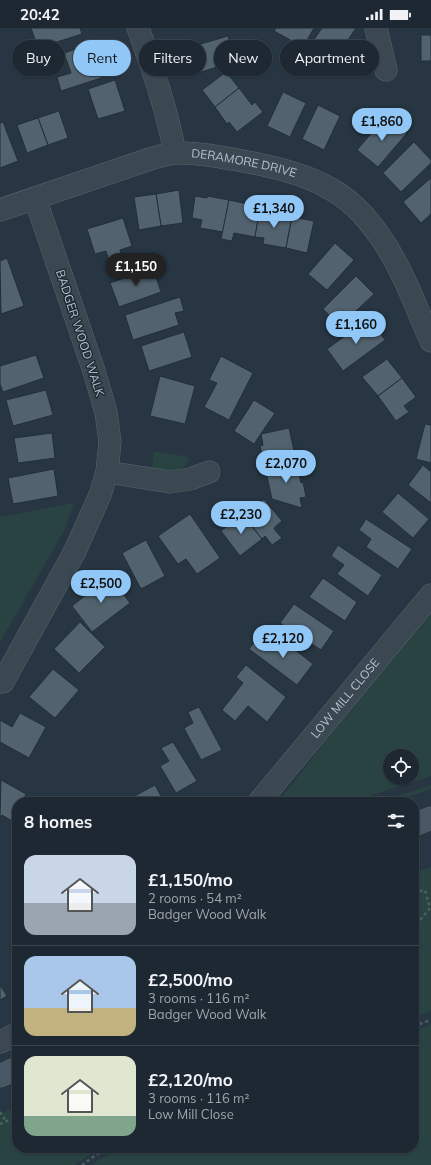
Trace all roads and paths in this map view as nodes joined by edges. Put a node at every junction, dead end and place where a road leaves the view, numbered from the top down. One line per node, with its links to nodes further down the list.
1 (138, 28): 4 (street)
2 (376, 28): 3 (street)
3 (386, 70)
4 (176, 153): 5 (street, DERAMORE DRIVE); 7 (street, DERAMORE DRIVE)
5 (35, 198): 6 (street, DERAMORE DRIVE); 8 (street, BADGER WOOD WALK)
6 (0, 210)
7 (431, 341)
8 (107, 472): 9 (street); 11 (street, BADGER WOOD WALK)
9 (209, 472)
10 (431, 595): 12 (street, LOW MILL CLOSE)
11 (3, 682)
12 (263, 797)
13 (431, 818): 14 (street)
14 (419, 823)
15 (419, 891): 16 (path)
16 (419, 921)
17 (431, 1020): 18 (path)
18 (419, 1024)
19 (12, 1036): 20 (street)
20 (0, 1042)
21 (12, 1070): 22 (street)
22 (0, 1076)
23 (0, 1112): 25 (path)
24 (12, 1119): 25 (path)
25 (6, 1121): 26 (path)
26 (0, 1124)
27 (100, 1153): 28 (path)
28 (82, 1165)

